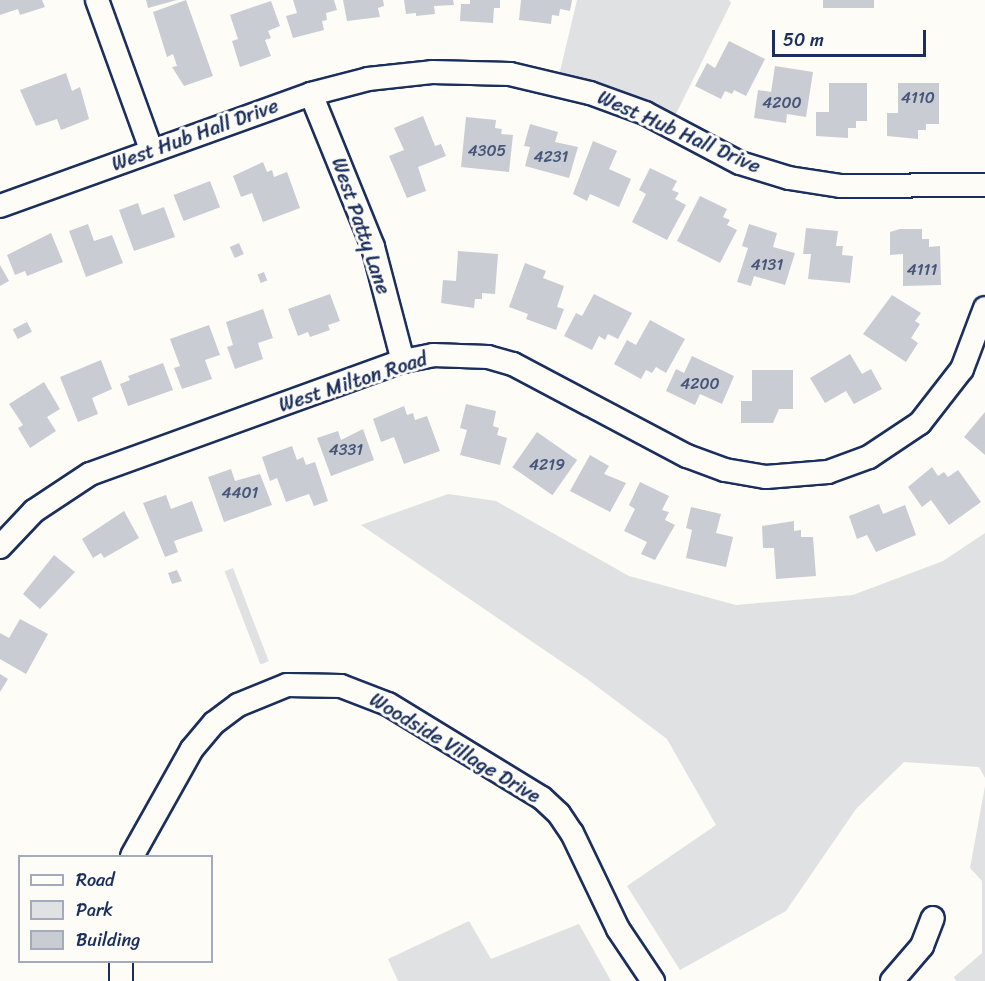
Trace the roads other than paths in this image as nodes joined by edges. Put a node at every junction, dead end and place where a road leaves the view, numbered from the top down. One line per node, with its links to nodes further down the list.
1 (97, 0): 3 (street)
2 (311, 94): 3 (street, West Hub Hall Drive); 4 (street, West Hub Hall Drive); 7 (street, West Patty Lane)
3 (151, 149): 5 (street, West Hub Hall Drive)
4 (985, 185)
5 (0, 206)
6 (985, 308): 7 (street, West Milton Road)
7 (403, 361): 8 (street, West Milton Road)
8 (0, 548)
9 (133, 855): 13 (street, Woodside Village Drive)
10 (933, 918): 14 (street)
11 (121, 963): 12 (street)
12 (121, 981)
13 (653, 981)
14 (892, 981)

